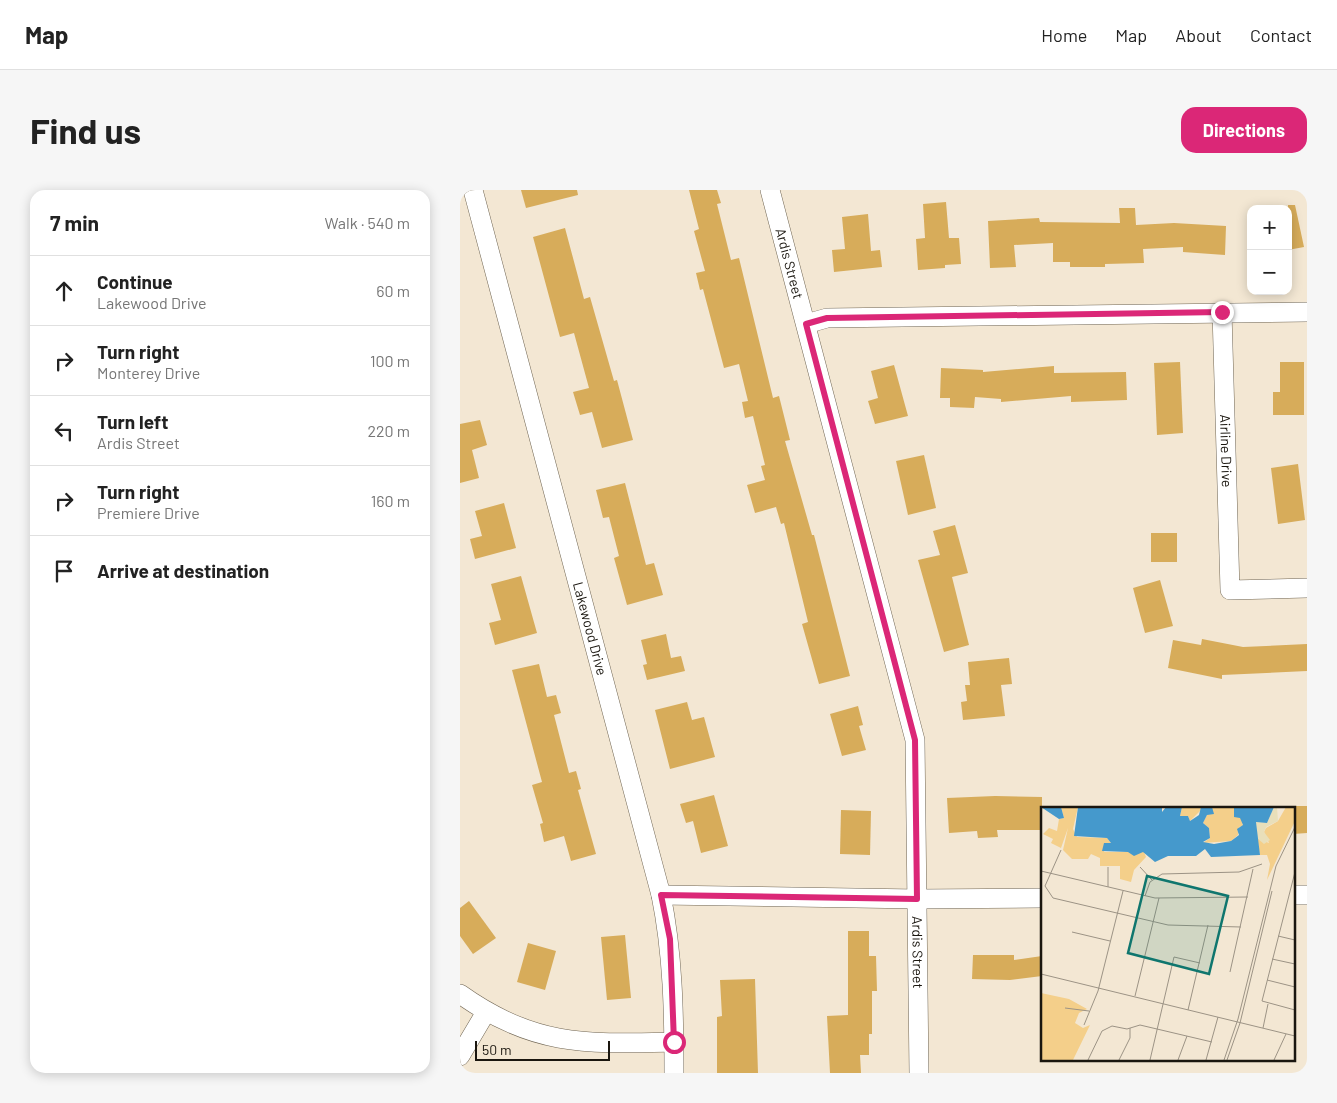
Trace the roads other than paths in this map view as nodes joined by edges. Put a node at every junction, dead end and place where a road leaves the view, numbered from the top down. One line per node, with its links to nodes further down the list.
1 (473, 190): 7 (street, Lakewood Drive)
2 (770, 190): 5 (street, Ardis Street)
3 (1222, 312): 4 (street); 5 (street); 6 (street, Airline Drive)
4 (1307, 312)
5 (806, 324): 11 (street, Ardis Street)
6 (1307, 588)
7 (661, 895): 11 (street); 14 (street, Lakewood Drive)
8 (1294, 895): 9 (street)
9 (1307, 895)
10 (1041, 898): 11 (street)
11 (917, 899): 17 (street, Ardis Street)
12 (460, 994): 13 (street)
13 (486, 1012): 14 (street); 15 (street)
14 (674, 1042): 16 (street, Lakewood Drive)
15 (460, 1056)
16 (674, 1073)
17 (918, 1073)

